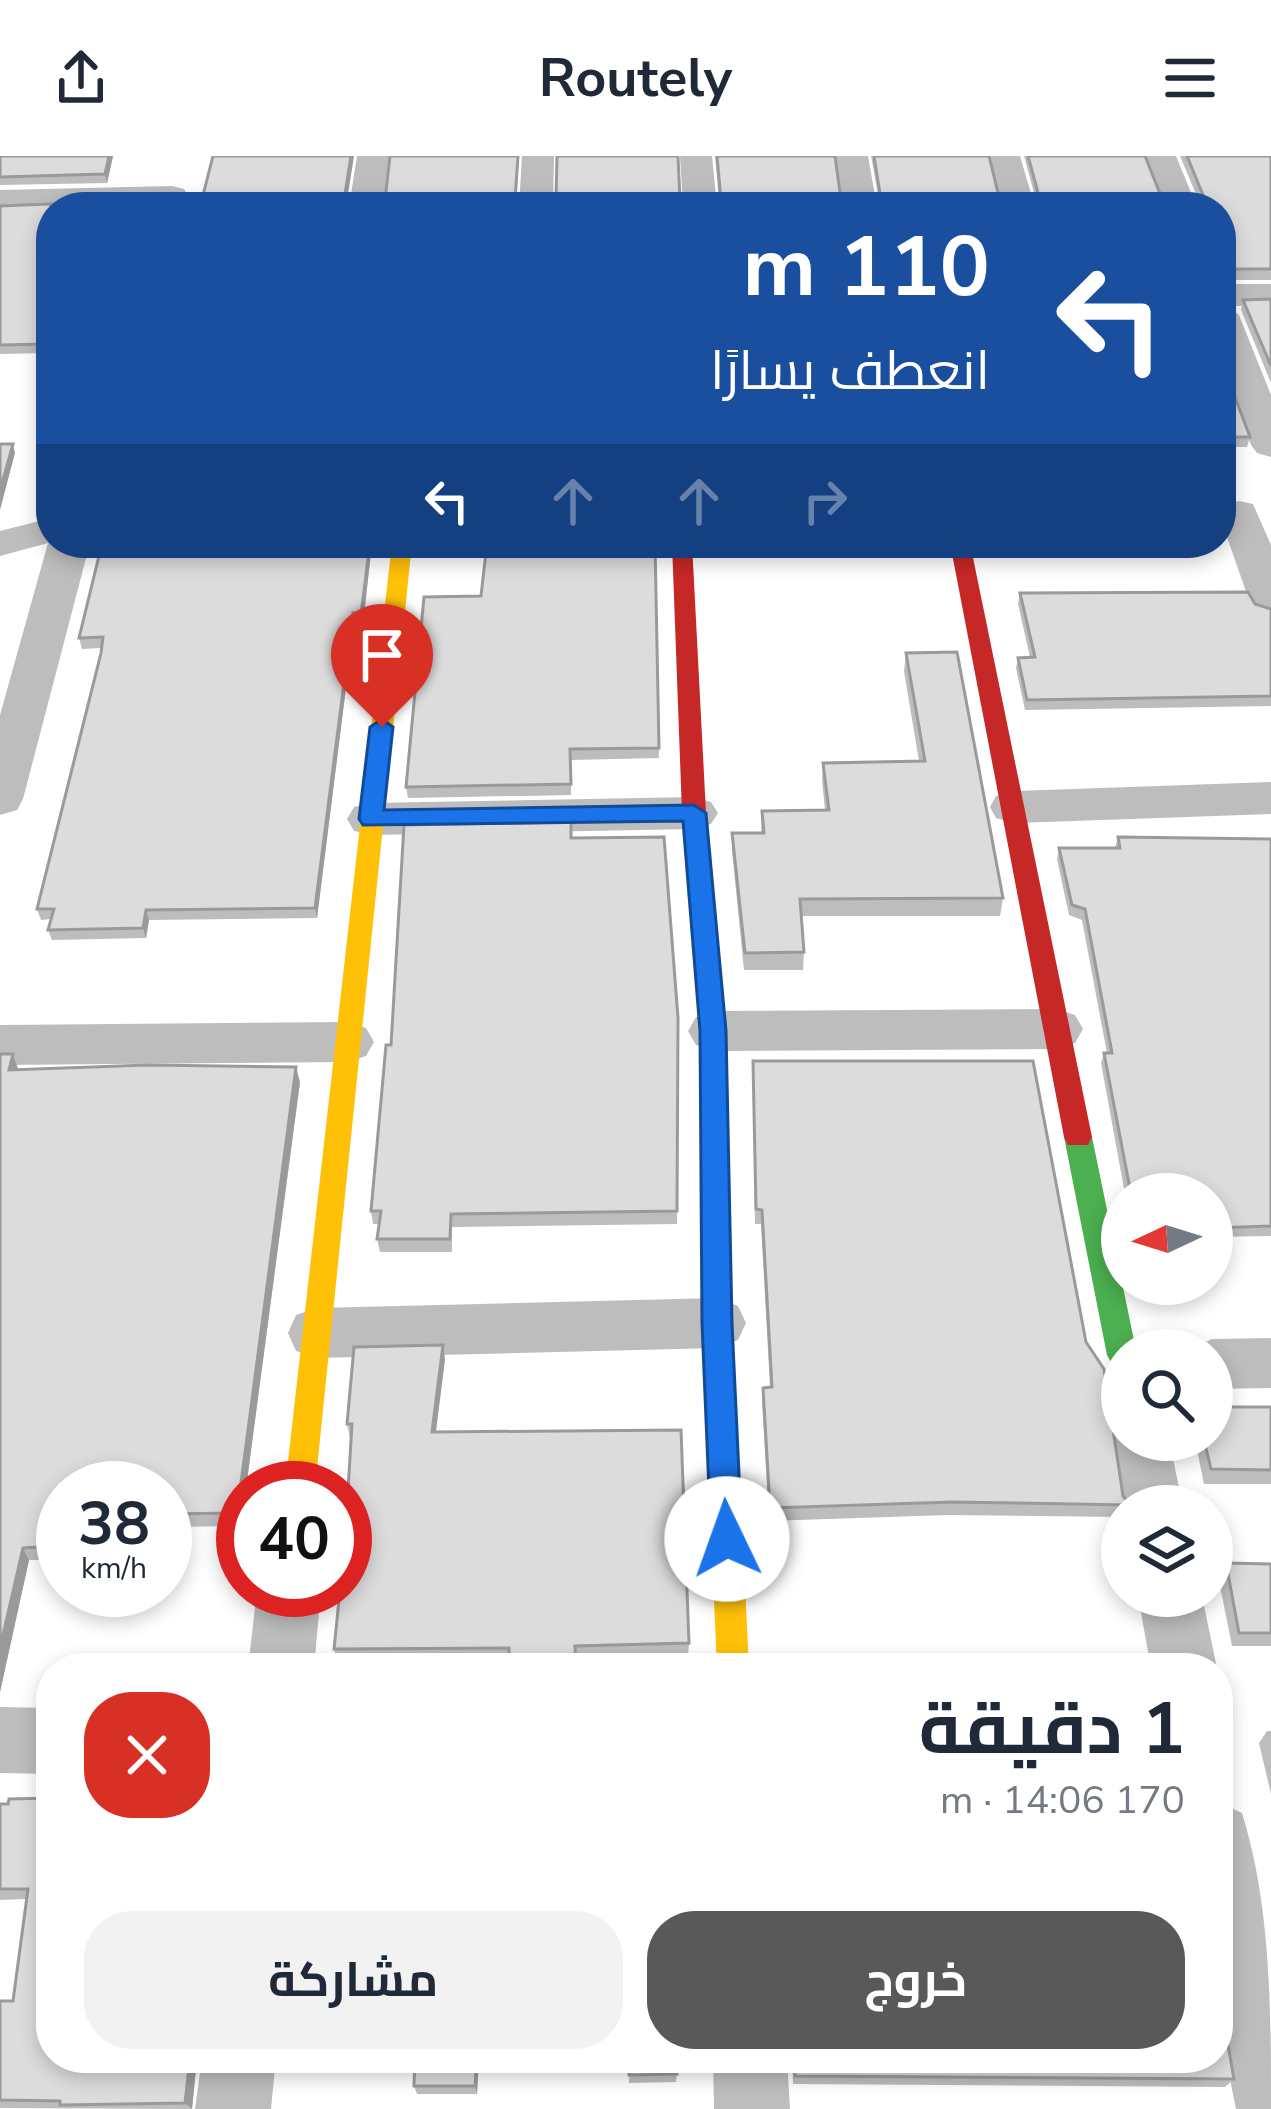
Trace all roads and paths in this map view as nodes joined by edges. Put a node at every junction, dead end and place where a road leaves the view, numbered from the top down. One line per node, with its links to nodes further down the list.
1 (182, 156): 8 (street)
2 (373, 156): 9 (street)
3 (538, 156): 10 (street)
4 (696, 156): 11 (street)
5 (852, 156): 12 (street)
6 (1004, 156): 13 (street)
7 (1160, 156): 14 (street)
8 (173, 192)
9 (368, 192)
10 (537, 192)
11 (699, 192)
12 (858, 192)
13 (1014, 192)
14 (1174, 192)
15 (0, 200): 16 (street)
16 (36, 200)
17 (1236, 295): 18 (street)
18 (1271, 295)
19 (1236, 354): 20 (street)
20 (1271, 446)
21 (1244, 513): 28 (street)
22 (36, 534): 23 (street)
23 (0, 544)
24 (65, 558): 30 (street)
25 (400, 558): 33 (street)
26 (683, 558): 32 (street)
27 (963, 558): 31 (street)
28 (1271, 603)
29 (1271, 798): 31 (street)
30 (0, 799)
31 (1013, 808): 34 (street)
32 (694, 813): 33 (street); 35 (street)
33 (371, 819): 36 (street)
34 (1058, 1029): 35 (street); 39 (street)
35 (713, 1031): 38 (street)
36 (348, 1042): 37 (street); 40 (street)
37 (0, 1045)
38 (717, 1323): 40 (street); 47 (street)
39 (1117, 1329)
40 (317, 1333): 43 (street)
41 (1271, 1363): 42 (street)
42 (1233, 1364)
43 (303, 1461)
44 (286, 1617): 46 (street)
45 (1174, 1617): 48 (street)
46 (283, 1653)
47 (732, 1653)
48 (1181, 1653)
49 (0, 1740): 50 (street)
50 (36, 1741)
51 (1233, 1912): 54 (street)
52 (237, 2073): 55 (street)
53 (750, 2073): 56 (street)
54 (1271, 2103)
55 (233, 2109)
56 (752, 2109)

